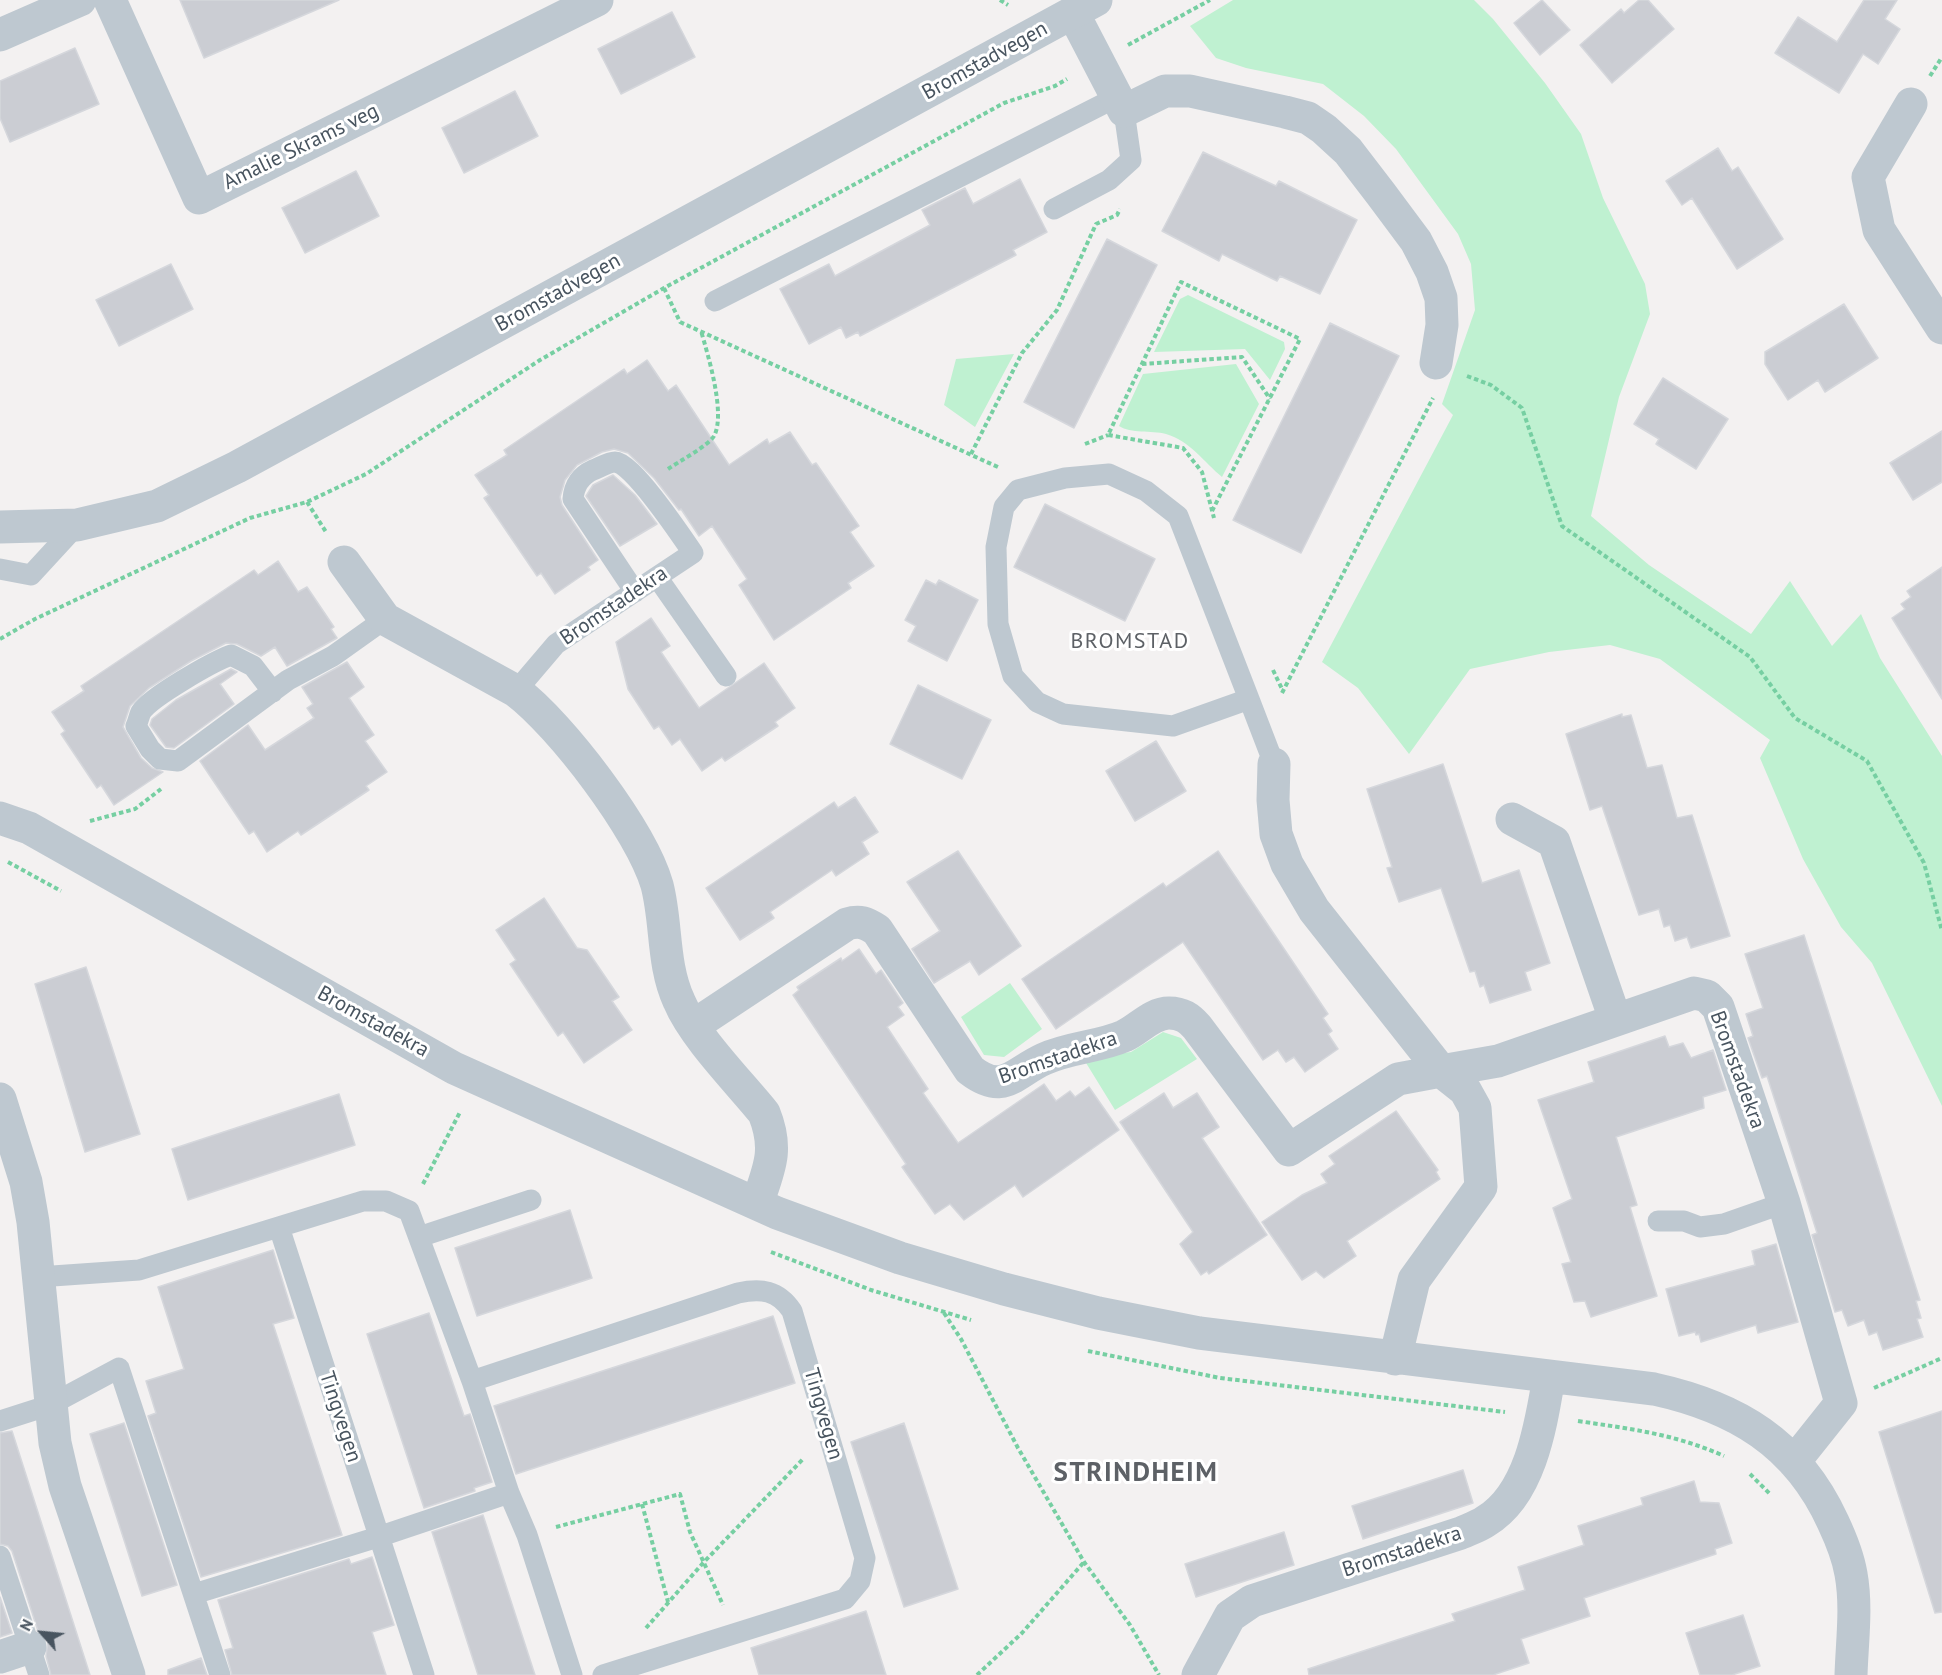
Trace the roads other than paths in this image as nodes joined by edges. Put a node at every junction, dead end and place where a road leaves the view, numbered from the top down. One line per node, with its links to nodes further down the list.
1 (80, 0): 5 (street)
2 (110, 0): 3 (street, Amalie Skrams veg)
3 (597, 0)
4 (1084, 7): 6 (street); 12 (street, Bromstadvegen)
5 (0, 35)
6 (1121, 104): 8 (lane); 9 (lane); 11 (street)
7 (1911, 104): 10 (street)
8 (1054, 209)
9 (716, 301)
10 (1942, 328)
11 (1442, 366)
12 (77, 525): 13 (street, Bromstadvegen); 15 (lane)
13 (0, 527)
14 (344, 562): 18 (street)
15 (0, 569)
16 (657, 577): 17 (lane, Bromstadekra); 17 (lane, Bromstadekra); 19 (lane)
17 (635, 592): 20 (lane, Bromstadekra)
18 (385, 619): 20 (street); 21 (lane)
19 (726, 676)
20 (516, 691): 27 (street)
21 (273, 692): 21 (lane)
22 (1249, 699): 22 (lane); 23 (lane)
23 (1274, 764): 28 (street)
24 (0, 818): 32 (street, Bromstadekra)
25 (1512, 819): 26 (street)
26 (1615, 1019): 28 (street, Bromstadekra); 31 (street, Bromstadekra)
27 (693, 1026): 28 (street, Bromstadekra); 32 (street)
28 (1441, 1071): 37 (street)
29 (0, 1099): 36 (street)
30 (531, 1200): 35 (lane)
31 (1784, 1203): 33 (lane); 42 (street, Bromstadekra)
32 (758, 1204): 37 (street, Bromstadekra)
33 (1658, 1221)
34 (279, 1227): 35 (lane); 36 (lane); 44 (lane, Tingvegen)
35 (419, 1237): 39 (lane)
36 (38, 1277): 40 (street)
37 (1395, 1359): 38 (street, Bromstadekra)
38 (1549, 1377): 42 (street, Bromstadekra); 53 (street, Bromstadekra)
39 (472, 1381): 43 (lane); 52 (lane, Tingvegen)
40 (50, 1405): 41 (lane); 46 (lane); 48 (street)
41 (0, 1421)
42 (1794, 1462): 54 (street, Bromstadekra)
43 (509, 1493): 44 (lane); 51 (lane)
44 (378, 1538): 46 (lane); 50 (lane, Tingvegen)
45 (0, 1556): 47 (lane)
46 (194, 1594): 49 (lane)
47 (23, 1660)
48 (129, 1675)
49 (220, 1675)
50 (424, 1675)
51 (572, 1675)
52 (603, 1675)
53 (1198, 1675)
54 (1851, 1675)

